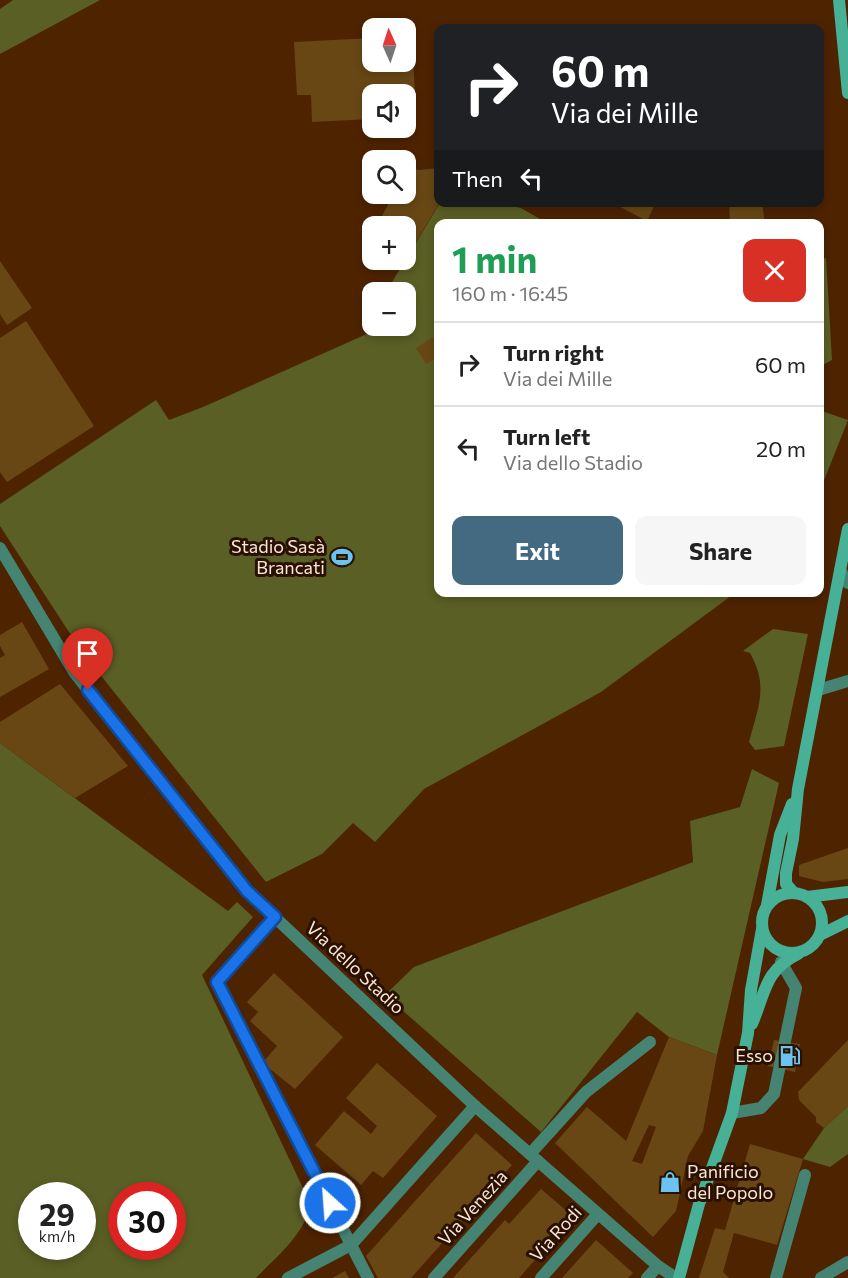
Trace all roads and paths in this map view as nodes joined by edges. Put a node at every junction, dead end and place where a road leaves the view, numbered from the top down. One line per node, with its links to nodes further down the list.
1 (839, 0): 2 (street)
2 (848, 93)
3 (848, 529): 5 (street)
4 (0, 548): 14 (street, Via dello Stadio)
5 (840, 570): 6 (street); 8 (street)
6 (848, 583)
7 (848, 681): 8 (street)
8 (818, 690): 9 (street)
9 (798, 789): 11 (street); 13 (street)
10 (848, 892): 12 (street)
11 (794, 893): 12 (street); 13 (street)
12 (807, 897): 17 (street)
13 (767, 905): 16 (street)
14 (275, 917): 22 (street, Via dello Stadio); 27 (street)
15 (848, 921): 17 (street)
16 (762, 930): 18 (street); 20 (street)
17 (820, 934): 18 (street)
18 (801, 952): 19 (street)
19 (781, 962): 20 (street); 23 (street)
20 (748, 1033): 23 (street)
21 (650, 1042): 24 (street, Via Venezia)
22 (475, 1106): 24 (street, Via dello Stadio); 27 (street)
23 (732, 1113): 35 (street)
24 (534, 1158): 26 (street, Via dello Stadio); 32 (street, Via Venezia)
25 (805, 1175): 36 (street)
26 (598, 1214): 29 (street, Via dello Stadio); 33 (street, Via Rodi)
27 (351, 1245): 30 (street); 31 (street)
28 (848, 1262): 37 (street)
29 (658, 1266): 34 (street); 35 (street, Via dello Stadio)
30 (288, 1278)
31 (368, 1278)
32 (434, 1278)
33 (541, 1278)
34 (647, 1278)
35 (677, 1278)
36 (776, 1278)
37 (821, 1278)

